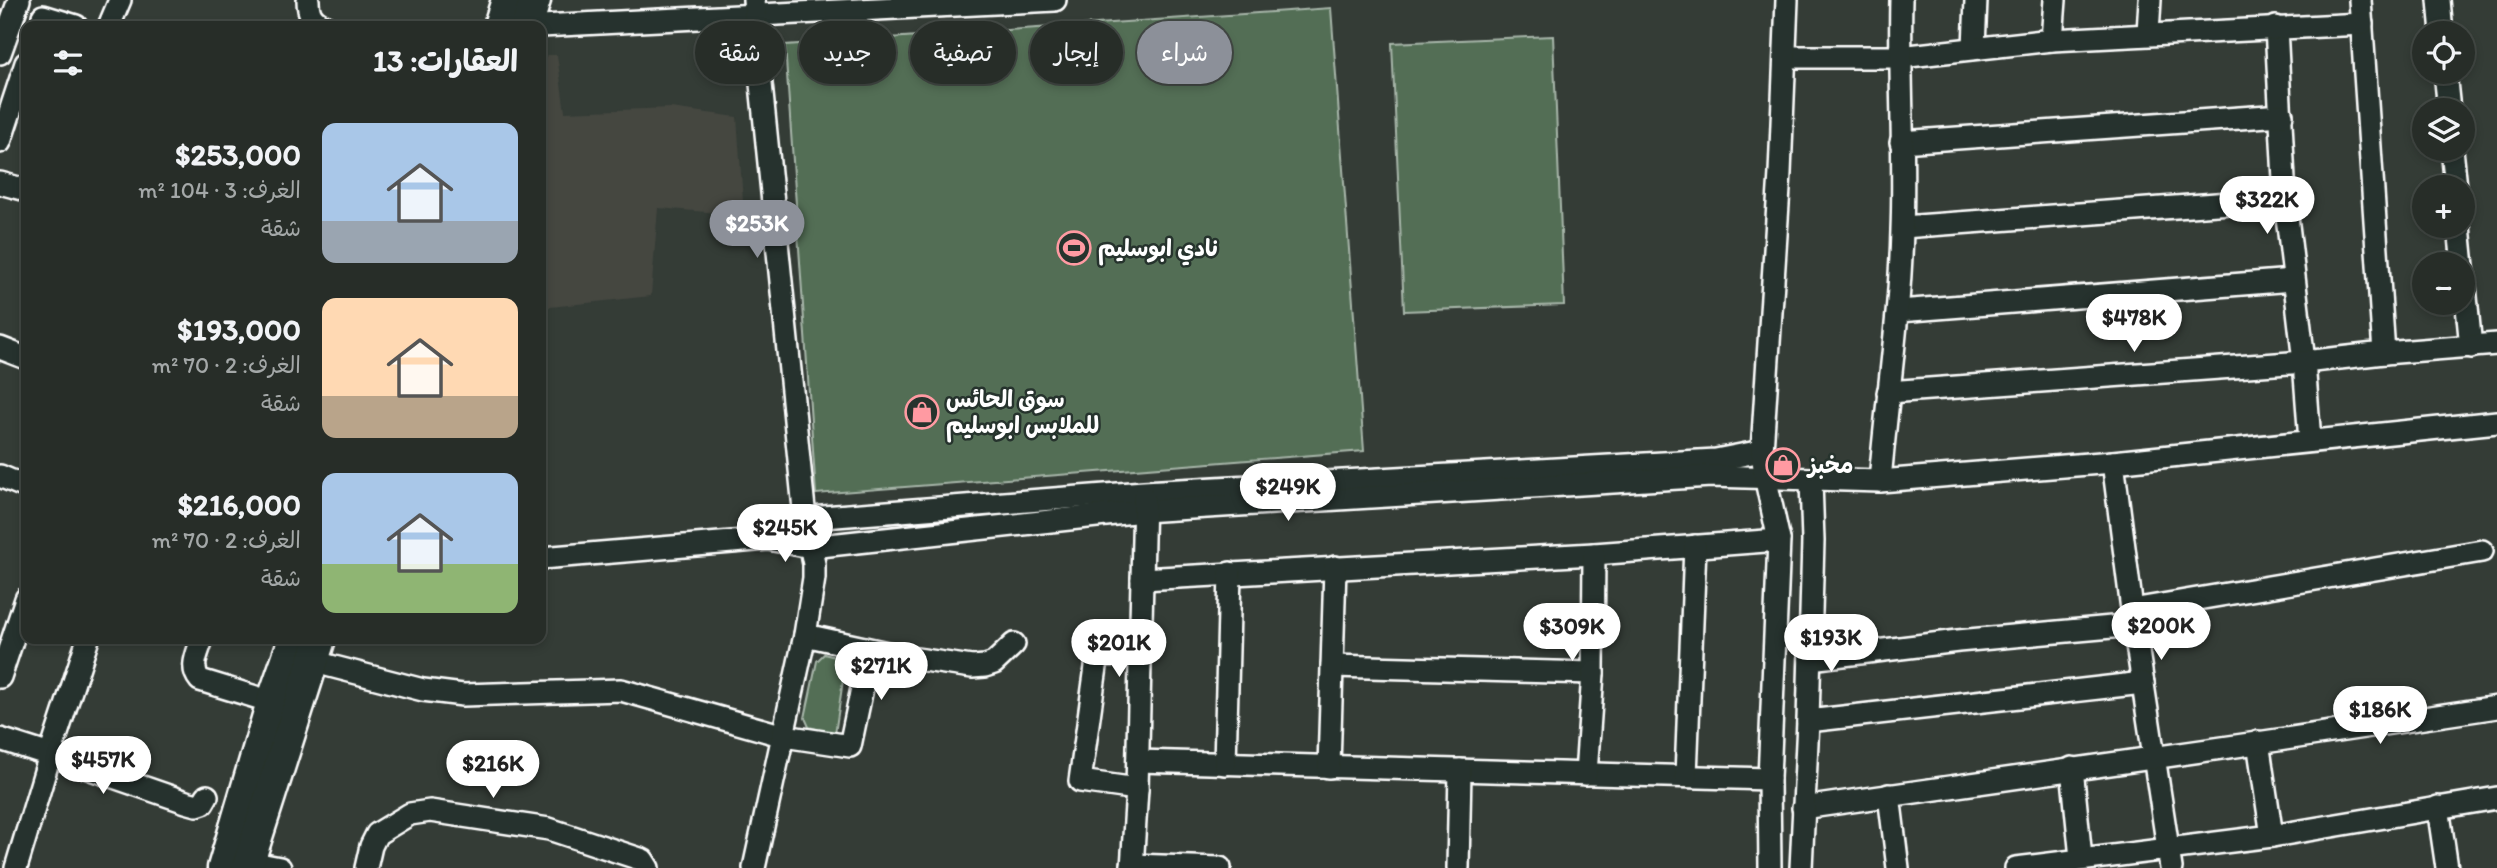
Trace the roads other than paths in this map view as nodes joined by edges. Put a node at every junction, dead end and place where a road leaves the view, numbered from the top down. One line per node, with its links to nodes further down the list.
1 (19, 0): 26 (street)
2 (120, 0): 16 (street)
3 (507, 0): 17 (main road)
4 (535, 0): 18 (main road)
5 (1055, 0): 13 (street)
6 (1787, 0): 27 (street)
7 (1901, 0): 28 (street)
8 (1976, 0): 25 (street)
9 (2055, 0): 24 (street)
10 (2150, 0): 23 (street)
11 (2360, 0): 20 (street)
12 (2439, 0): 19 (street)
13 (754, 8): 21 (street); 57 (street)
14 (44, 14): 15 (street)
15 (63, 21)
16 (111, 21)
17 (501, 21)
18 (529, 21)
19 (2441, 21)
20 (2361, 24): 22 (street); 43 (street)
21 (546, 26)
22 (2276, 27): 23 (street); 30 (street)
23 (2148, 33): 24 (street)
24 (2052, 40): 25 (street)
25 (1974, 47): 28 (street)
26 (0, 53)
27 (1786, 57): 28 (street); 49 (street)
28 (1900, 57): 32 (street)
29 (21, 78): 31 (street)
30 (2282, 115): 32 (street); 35 (street)
31 (0, 142)
32 (1901, 142): 36 (street)
33 (0, 183): 34 (street)
34 (21, 189)
35 (2285, 199): 36 (street); 38 (street)
36 (1903, 227): 39 (street)
37 (2460, 238): 41 (street)
38 (2293, 280): 39 (street); 45 (street)
39 (1899, 311): 46 (street)
40 (2497, 344): 41 (street)
41 (2470, 347): 43 (street)
42 (0, 348): 44 (street)
43 (2384, 353): 45 (street)
44 (21, 356)
45 (2304, 362): 46 (street); 48 (street)
46 (1888, 393): 54 (street)
47 (2497, 422): 48 (street)
48 (2310, 441): 50 (street)
49 (1762, 451): 52 (street); 56 (street)
50 (2113, 462): 54 (street); 69 (street)
51 (0, 476): 55 (street)
52 (1765, 477): 53 (street); 56 (street); 59 (street)
53 (1811, 480): 54 (street); 77 (street)
54 (1880, 481)
55 (21, 484)
56 (1144, 501): 57 (street); 61 (street); 67 (street)
57 (805, 519): 58 (street); 61 (street)
58 (768, 539): 61 (street); 64 (street)
59 (1779, 540): 60 (street); 97 (street)
60 (1695, 546): 63 (street); 96 (street)
61 (811, 547): 70 (street)
62 (2482, 551): 69 (street)
63 (1594, 554): 65 (street); 79 (street)
64 (546, 558)
65 (1335, 567): 66 (street); 78 (street)
66 (1230, 573): 67 (street); 91 (street)
67 (1142, 579): 76 (street)
68 (21, 614): 80 (street)
69 (2133, 618): 77 (street); 81 (street)
70 (805, 635): 75 (street); 85 (street)
71 (86, 644): 88 (street)
72 (200, 644): 82 (street)
73 (1013, 644): 75 (street)
74 (308, 646): 82 (main road); 85 (street); 101 (main road)
75 (870, 650): 85 (street)
76 (1140, 656): 90 (street); 98 (street)
77 (1810, 659): 84 (street)
78 (1332, 666): 79 (street); 92 (street)
79 (1593, 673): 95 (street)
80 (0, 677)
81 (2143, 684): 84 (street); 89 (street)
82 (272, 702): 101 (main road)
83 (2497, 706): 87 (street)
84 (1808, 721): 104 (street)
85 (784, 736): 114 (street)
86 (0, 739): 88 (street)
87 (2258, 742): 89 (street); 105 (street)
88 (50, 755): 100 (street); 110 (street)
89 (2154, 756): 93 (street); 107 (street)
90 (1138, 761): 91 (street); 98 (street)
91 (1225, 764): 92 (street)
92 (1329, 767): 94 (street)
93 (2072, 768): 99 (street); 106 (street)
94 (1460, 770): 95 (street); 116 (street)
95 (1586, 774): 96 (street)
96 (1686, 776): 97 (street)
97 (1769, 779): 117 (street)
98 (1137, 789): 109 (street)
99 (1889, 795): 104 (street); 119 (street)
100 (207, 796)
101 (257, 797): 108 (main road)
102 (2497, 797): 103 (street)
103 (2438, 807): 105 (street); 121 (street)
104 (1803, 808): 118 (street)
105 (2272, 836): 107 (street)
106 (2081, 858): 107 (street); 120 (street)
107 (2169, 858)
108 (240, 866): 111 (street)
109 (1132, 866): 115 (street)
110 (16, 868)
111 (280, 868)
112 (366, 868): 113 (street)
113 (648, 868)
114 (754, 868)
115 (1220, 868)
116 (1458, 868)
117 (1770, 868)
118 (1801, 868)
119 (1898, 868)
120 (2016, 868)
121 (2447, 868)

